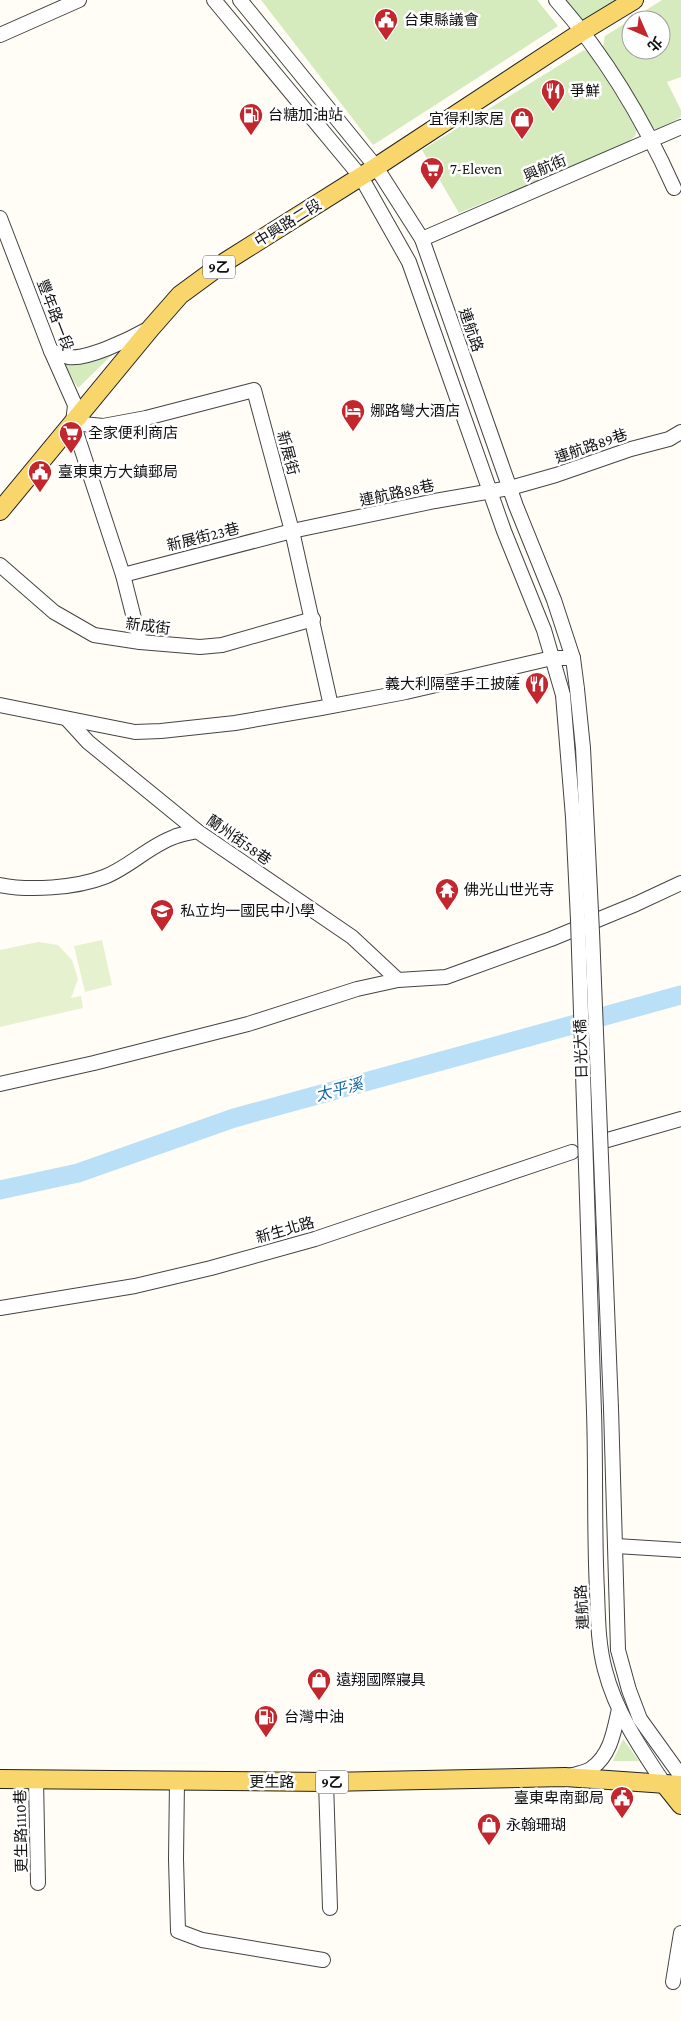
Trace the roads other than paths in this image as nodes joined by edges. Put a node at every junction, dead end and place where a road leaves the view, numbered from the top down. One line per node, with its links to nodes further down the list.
1 (79, 0): 7 (street)
2 (214, 0): 11 (street)
3 (240, 0): 10 (street, 連航路)
4 (556, 0): 6 (street)
5 (634, 0): 6 (main road, 中興路二段 / 9乙)
6 (583, 31): 9 (street); 10 (main road, 中興路二段 / 9乙)
7 (0, 35)
8 (681, 127): 9 (street, 興航街)
9 (652, 140): 12 (street); 14 (street, 興航街)
10 (376, 168): 11 (main road, 中興路二段 / 9乙); 14 (street, 連航路)
11 (361, 177): 15 (main road, 中興路二段 / 9乙); 18 (street)
12 (674, 188)
13 (0, 218): 17 (street, 豐年路一段)
14 (422, 239): 16 (street, 連航路)
15 (151, 328): 17 (street); 19 (main road, 中興路二段 / 9乙)
16 (460, 350): 18 (street); 21 (street, 連航路)
17 (51, 351): 19 (street, 豐年路一段)
18 (442, 355): 22 (street)
19 (73, 423): 23 (main road, 中興路二段 / 9乙); 24 (street, 新展街); 26 (street, 豐年路一段)
20 (681, 432): 21 (street, 連航路89巷)
21 (510, 488): 22 (street, 連航路88巷); 30 (street, 連航路)
22 (490, 490): 24 (street, 連航路88巷); 29 (street)
23 (0, 511)
24 (292, 531): 26 (street, 新展街23巷); 27 (street, 新展街)
25 (0, 565): 28 (street, 新成街)
26 (123, 575): 28 (street, 豐年路一段)
27 (312, 618): 28 (street, 新成街); 33 (street, 新展街)
28 (140, 642)
29 (552, 658): 30 (street); 33 (street); 44 (street, 日光大橋, bridge)
30 (573, 658): 31 (street, 連航路)
31 (577, 689): 45 (street, 日光大橋, bridge)
32 (0, 705): 34 (street)
33 (331, 706): 34 (street)
34 (67, 719): 35 (street, 蘭州街58巷)
35 (197, 831): 37 (street); 38 (street, 蘭州街58巷)
36 (681, 882): 38 (street)
37 (0, 885)
38 (398, 980): 39 (street)
39 (0, 1084)
40 (681, 1119): 41 (street)
41 (604, 1141)
42 (572, 1152): 43 (street, 新生北路)
43 (0, 1308)
44 (594, 1412): 47 (street, 連航路)
45 (616, 1546): 46 (street); 48 (street)
46 (681, 1550)
47 (599, 1629): 48 (street); 49 (street, 連航路)
48 (617, 1632): 50 (street)
49 (619, 1709): 51 (street); 56 (street, 連航路)
50 (681, 1776)
51 (566, 1777): 55 (main road, 更生路 / 9乙); 56 (main road, 更生路 / 9乙)
52 (0, 1779): 53 (main road, 更生路 / 9乙)
53 (36, 1779): 54 (main road, 更生路 / 9乙); 58 (street, 更生路1110巷)
54 (177, 1781): 55 (main road, 更生路 / 9乙); 61 (street)
55 (326, 1782): 59 (street)
56 (673, 1785): 57 (main road)
57 (681, 1805)
58 (38, 1883)
59 (330, 1908)
60 (681, 1933): 62 (street)
61 (323, 1960)
62 (673, 1982)

